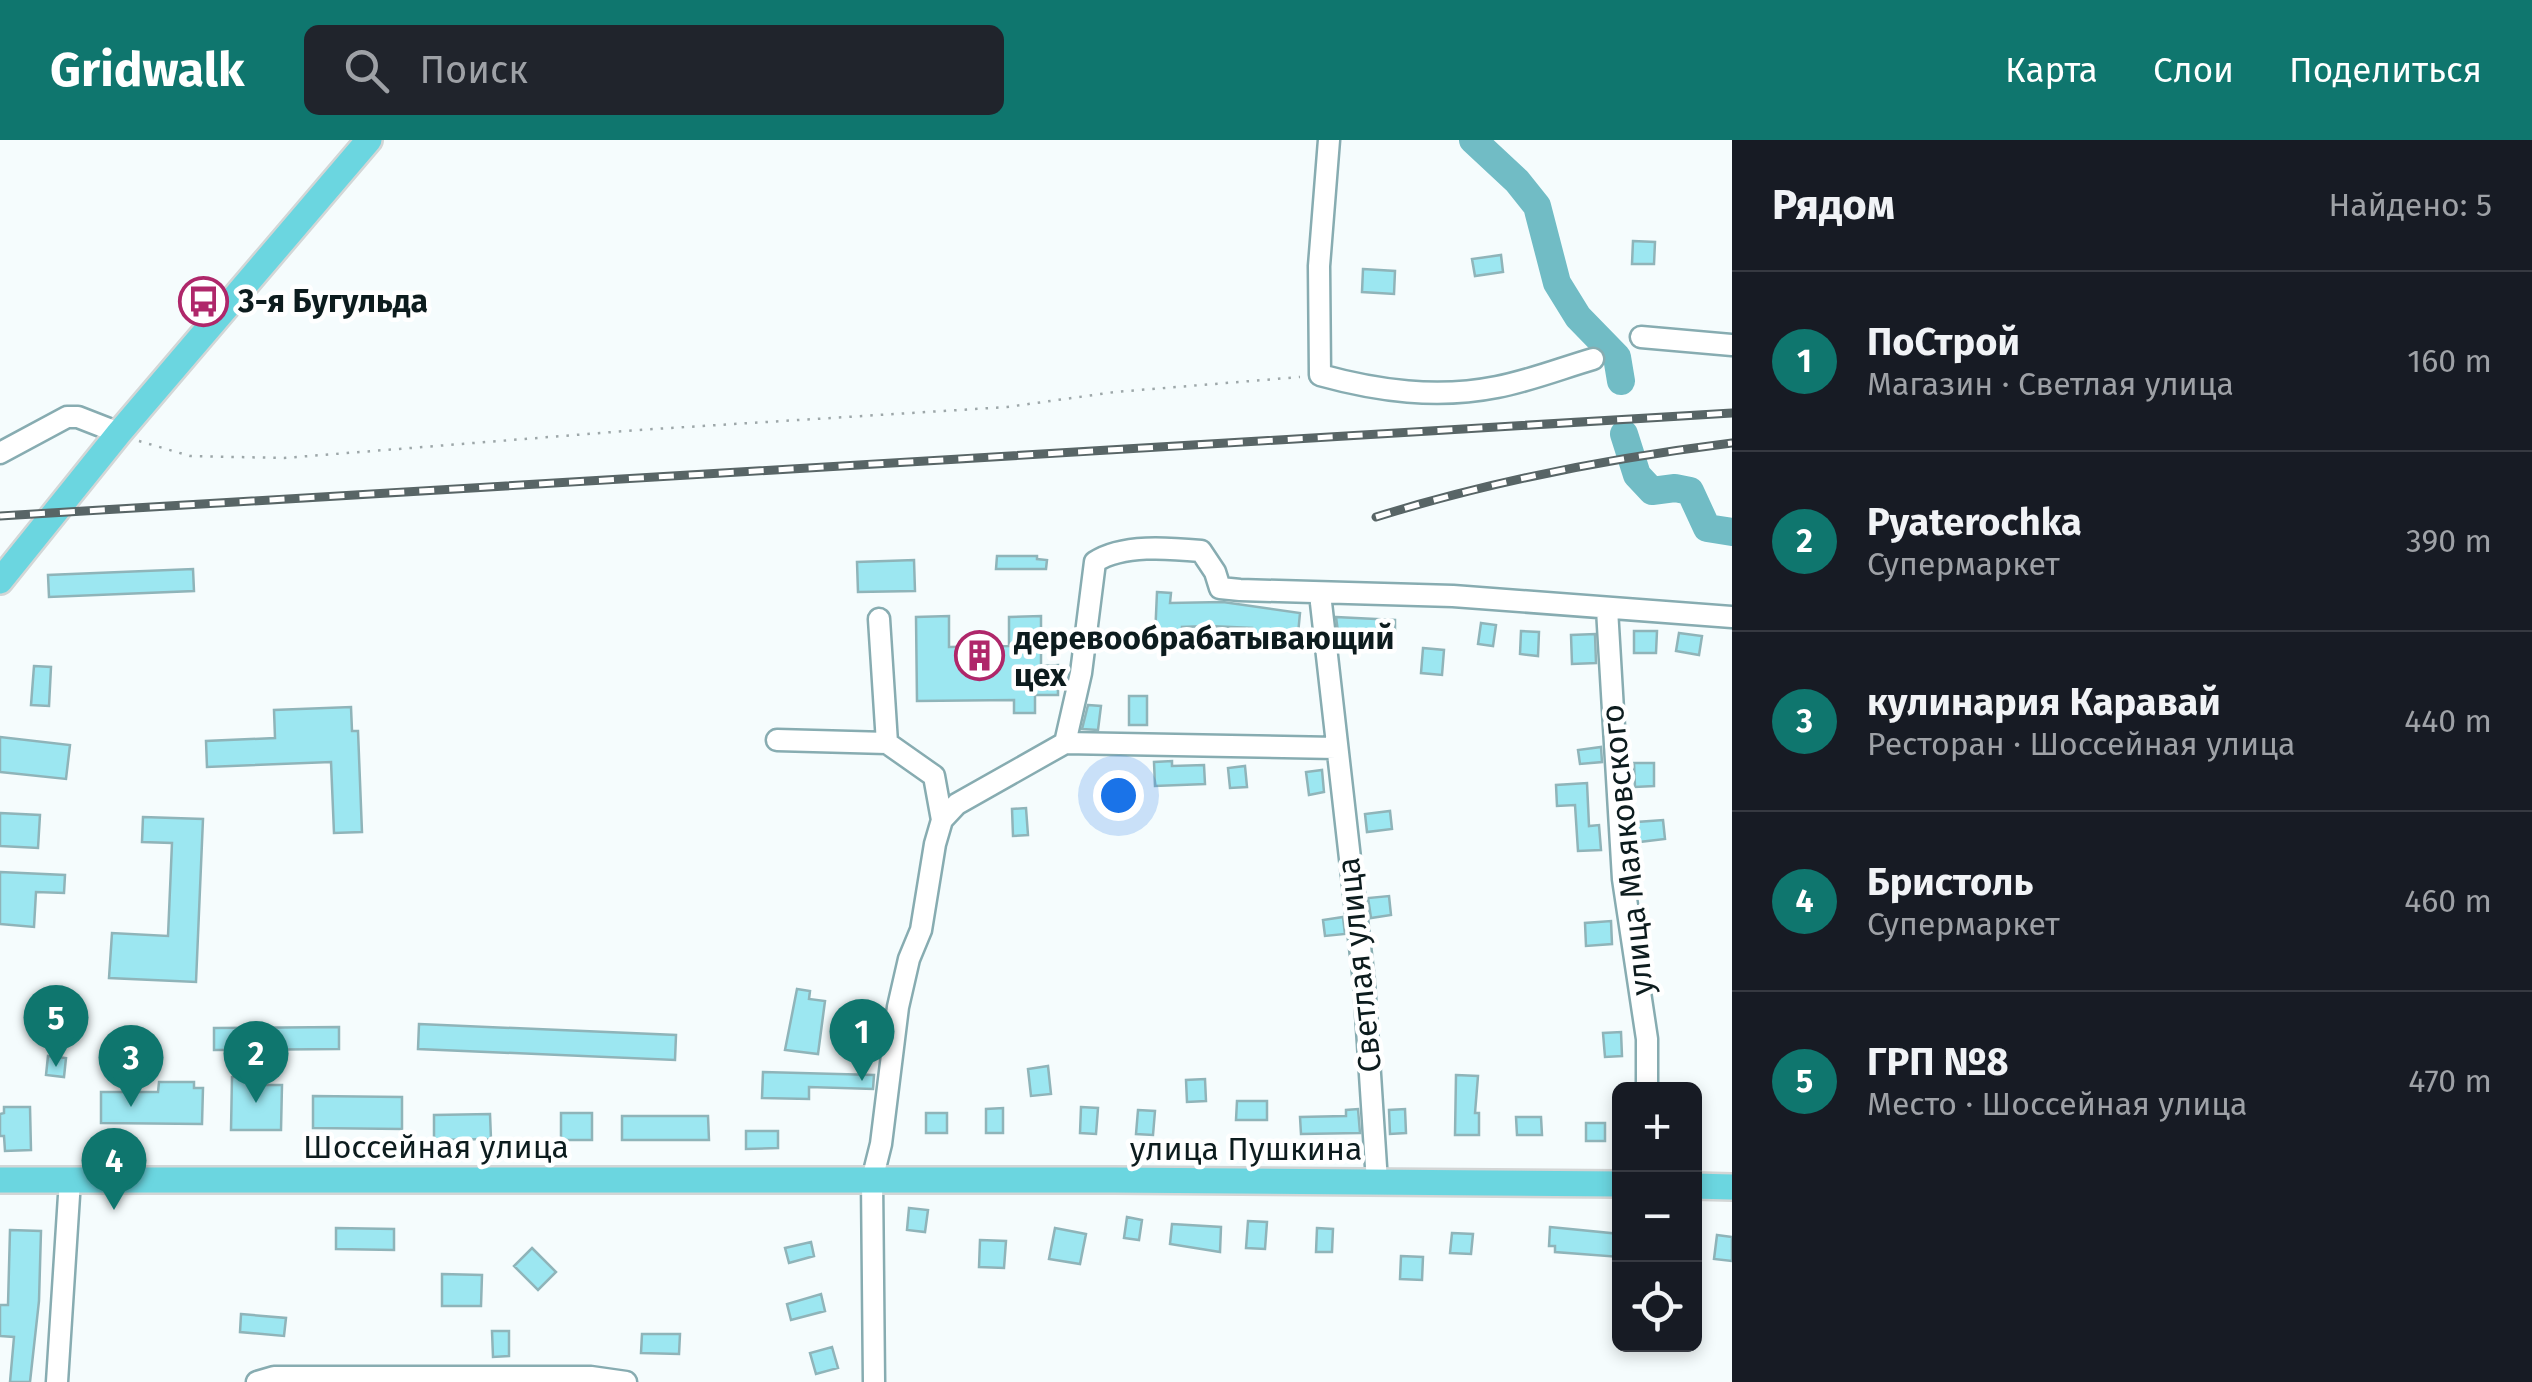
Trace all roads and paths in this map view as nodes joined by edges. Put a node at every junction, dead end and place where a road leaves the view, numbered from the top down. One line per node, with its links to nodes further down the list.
1 (369, 140): 7 (main road)
2 (1329, 141): 6 (street)
3 (1641, 337): 4 (street)
4 (1732, 345)
5 (1594, 359): 6 (street)
6 (1320, 374): 7 (path)
7 (119, 433): 8 (street); 9 (main road)
8 (0, 453)
9 (0, 581)
10 (1320, 594): 11 (street); 16 (street); 17 (street, Светлая улица)
11 (1606, 610): 12 (street); 19 (street, улица Маяковского)
12 (1732, 617)
13 (879, 619): 15 (street)
14 (777, 740): 15 (street)
15 (887, 743): 18 (street)
16 (1065, 743): 17 (street); 18 (street)
17 (1336, 748): 23 (street, Светлая улица)
18 (942, 820): 22 (street)
19 (1648, 1082)
20 (0, 1180): 21 (main road, Шоссейная улица)
21 (70, 1180): 22 (main road, Шоссейная улица); 27 (street)
22 (872, 1180): 23 (main road, улица Пушкина); 30 (street)
23 (1378, 1182): 24 (main road, улица Пушкина)
24 (1612, 1184)
25 (1702, 1186): 26 (main road)
26 (1732, 1187)
27 (57, 1382)
28 (257, 1382): 29 (street)
29 (626, 1382)
30 (874, 1382)

